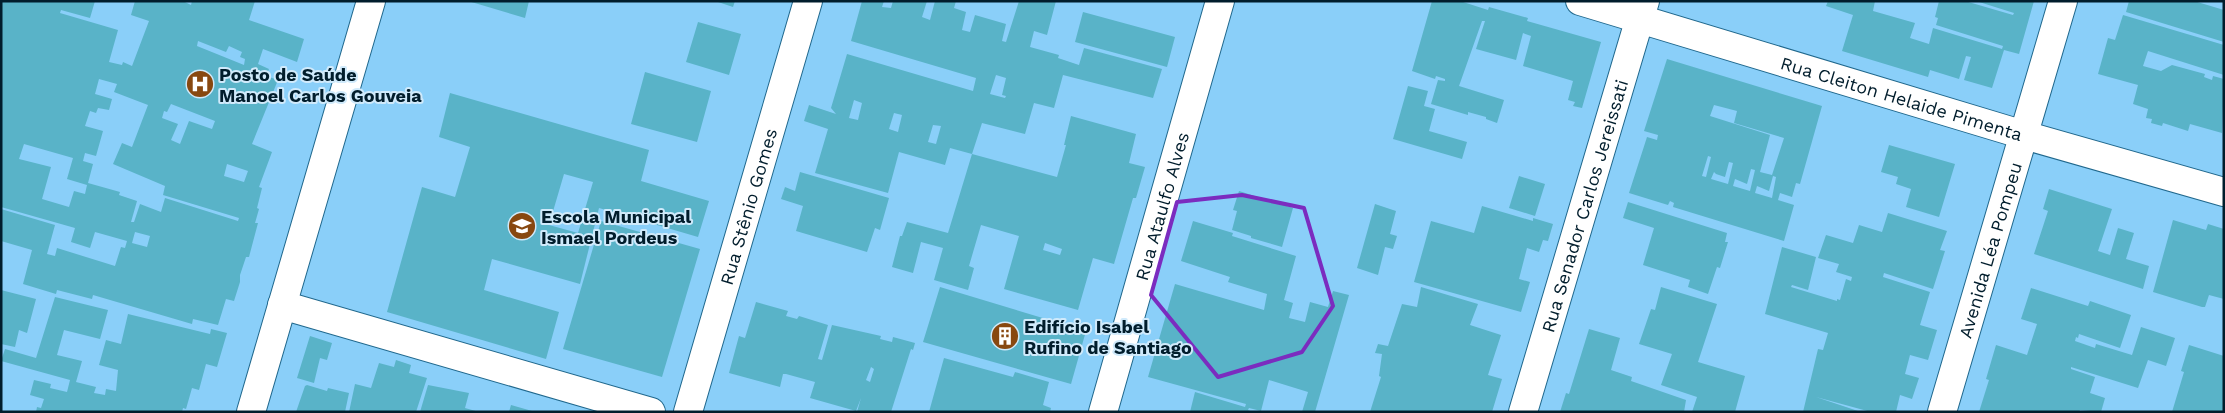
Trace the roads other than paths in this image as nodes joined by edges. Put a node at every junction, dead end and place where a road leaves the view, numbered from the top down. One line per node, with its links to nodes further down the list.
1 (371, 1): 9 (street)
2 (808, 1): 12 (street, Rua Stênio Gomes)
3 (1220, 1): 13 (street, Rua Ataulfo Alves)
4 (1580, 1): 6 (street, Rua Cleiton Helaide Pimenta)
5 (2063, 1): 7 (street, Avenida Léa Pompeu)
6 (1642, 10): 7 (street, Rua Cleiton Helaide Pimenta); 14 (street, Rua Senador Carlos Jereissati)
7 (2024, 135): 8 (street, Rua Cleiton Helaide Pimenta); 15 (street, Avenida Léa Pompeu)
8 (2224, 192)
9 (282, 305): 10 (street); 11 (street)
10 (251, 412)
11 (651, 412)
12 (688, 412)
13 (1103, 412)
14 (1523, 412)
15 (1942, 412)

